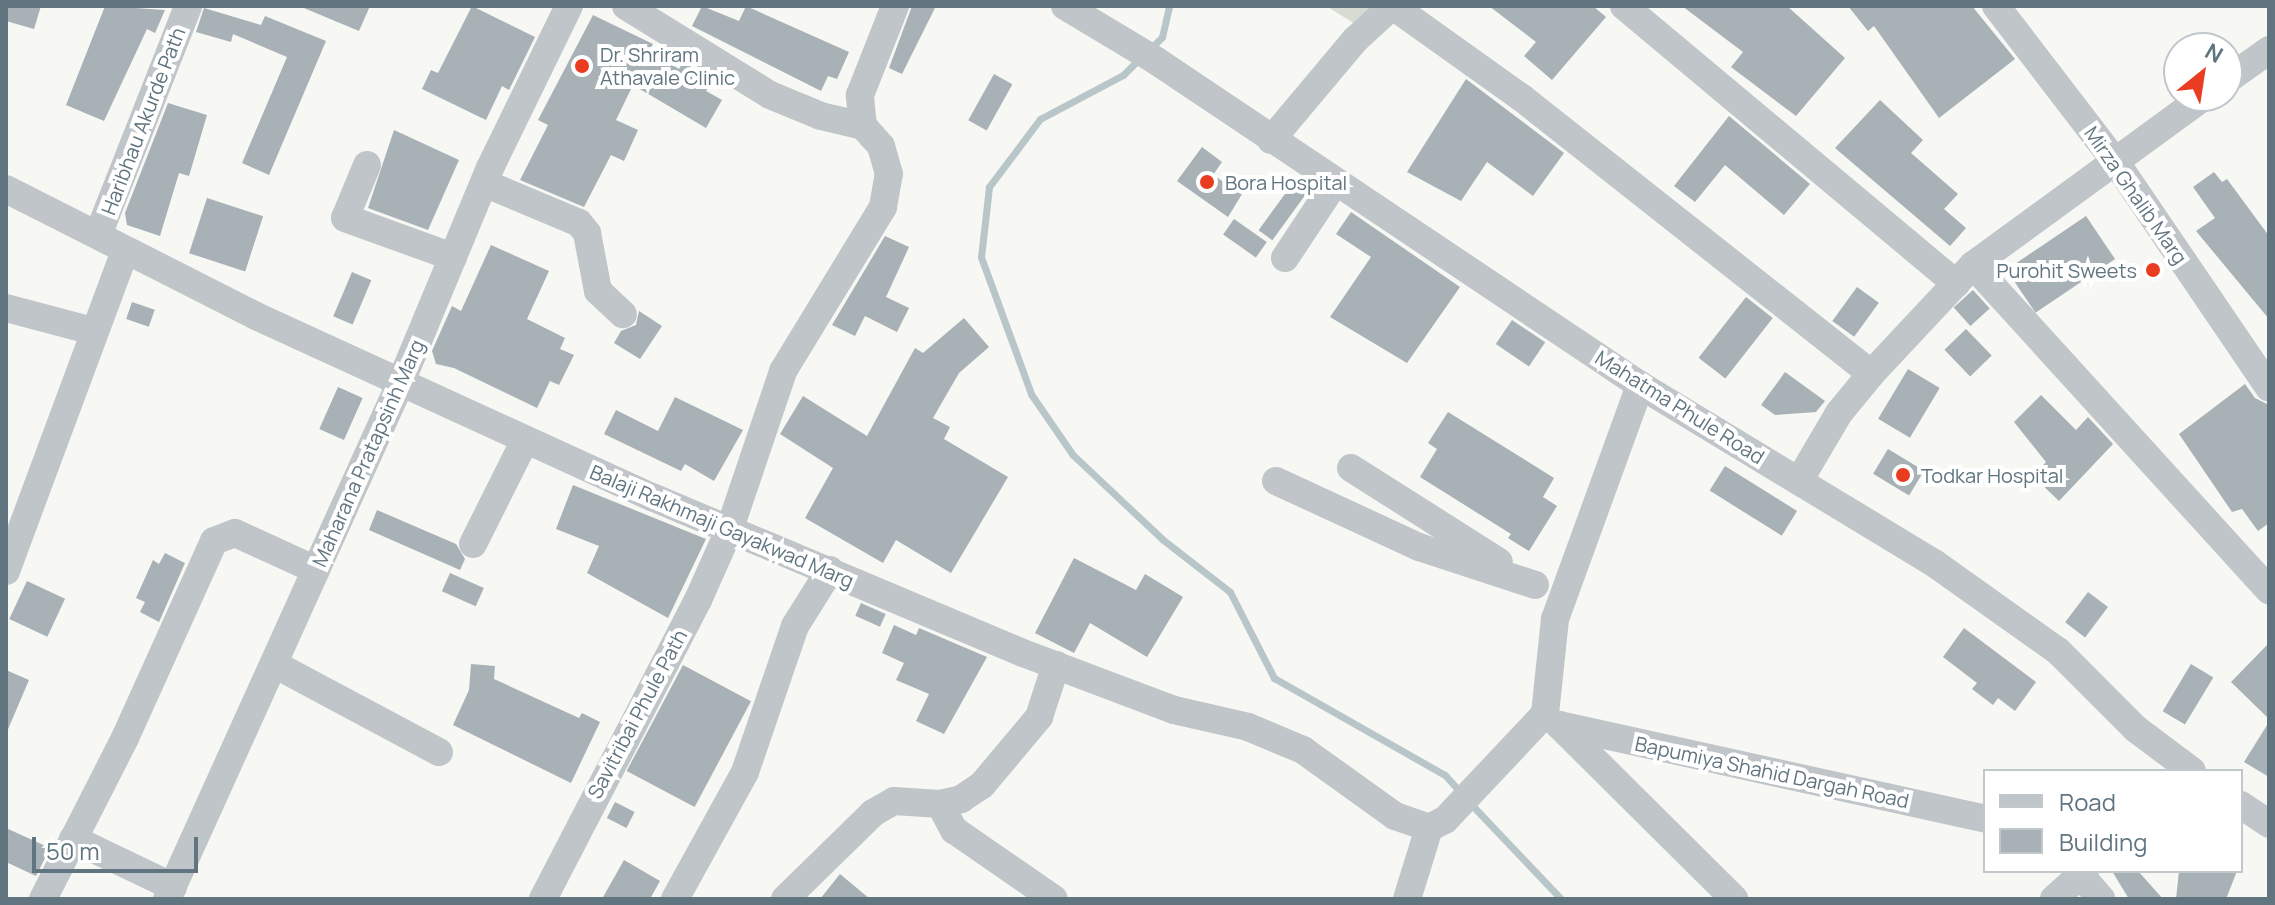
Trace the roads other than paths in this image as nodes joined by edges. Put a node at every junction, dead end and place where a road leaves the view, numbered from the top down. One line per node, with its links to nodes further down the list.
1 (188, 6): 19 (street, Haribhau Akurde Path)
2 (569, 6): 16 (street, Maharana Pratapsinh Marg)
3 (626, 6): 12 (street)
4 (895, 6): 12 (street)
5 (1065, 6): 13 (street, Mahatma Phule Road)
6 (1392, 6): 13 (street); 27 (street)
7 (1624, 6): 23 (street)
8 (1996, 6): 14 (street, Mirza Ghalib Marg)
9 (2266, 60): 10 (street)
10 (2243, 72)
11 (2183, 112): 14 (street)
12 (863, 126): 36 (street, Savitribai Phule Path)
13 (1271, 140): 17 (street, Mahatma Phule Road)
14 (2115, 161): 23 (street); 30 (street, Mirza Ghalib Marg)
15 (367, 165): 21 (street)
16 (484, 183): 21 (street, Maharana Pratapsinh Marg); 25 (street)
17 (1334, 184): 22 (street); 29 (street, Mahatma Phule Road)
18 (6, 189): 19 (street, Balaji Rakhmaji Gayakwad Marg)
19 (98, 235): 20 (street, Balaji Rakhmaji Gayakwad Marg)
20 (125, 251): 26 (street); 28 (street, Balaji Rakhmaji Gayakwad Marg)
21 (453, 257): 28 (street, Maharana Pratapsinh Marg)
22 (1285, 258)
23 (1964, 274): 27 (street); 42 (street)
24 (6, 308): 26 (street)
25 (623, 314)
26 (93, 331): 35 (street)
27 (1871, 374): 34 (street)
28 (400, 384): 31 (street, Balaji Rakhmaji Gayakwad Marg); 38 (street, Maharana Pratapsinh Marg)
29 (1640, 385): 34 (street, Mahatma Phule Road); 43 (street)
30 (2269, 388)
31 (525, 440): 36 (street, Balaji Rakhmaji Gayakwad Marg); 37 (street)
32 (1351, 468): 41 (street)
33 (1276, 481): 41 (street)
34 (1799, 481): 48 (street, Mahatma Phule Road)
35 (18, 501): 40 (street)
36 (730, 528): 39 (street, Balaji Rakhmaji Gayakwad Marg); 59 (street, Savitribai Phule Path)
37 (473, 544)
38 (316, 570): 44 (street, Maharana Pratapsinh Marg); 54 (street)
39 (830, 570): 45 (street, Balaji Rakhmaji Gayakwad Marg); 60 (street)
40 (6, 571)
41 (1535, 585): 43 (street)
42 (2269, 590)
43 (1562, 602): 46 (street)
44 (274, 664): 47 (street); 57 (street, Maharana Pratapsinh Marg)
45 (1056, 665): 49 (street); 52 (street, Balaji Rakhmaji Gayakwad Marg)
46 (1552, 719): 51 (street, Bapumiya Shahid Dargah Road); 52 (street); 64 (street)
47 (439, 752)
48 (2189, 769)
49 (940, 804): 61 (street); 62 (street)
50 (2243, 806): 53 (street)
51 (1983, 819)
52 (1437, 824): 63 (street)
53 (2269, 824)
54 (73, 839): 57 (street); 58 (street)
55 (2080, 873): 65 (street)
56 (2082, 873): 66 (street)
57 (170, 893)
58 (43, 899)
59 (543, 899)
60 (675, 899)
61 (785, 899)
62 (1054, 899)
63 (1407, 899)
64 (1734, 899)
65 (2054, 899)
66 (2101, 899)

